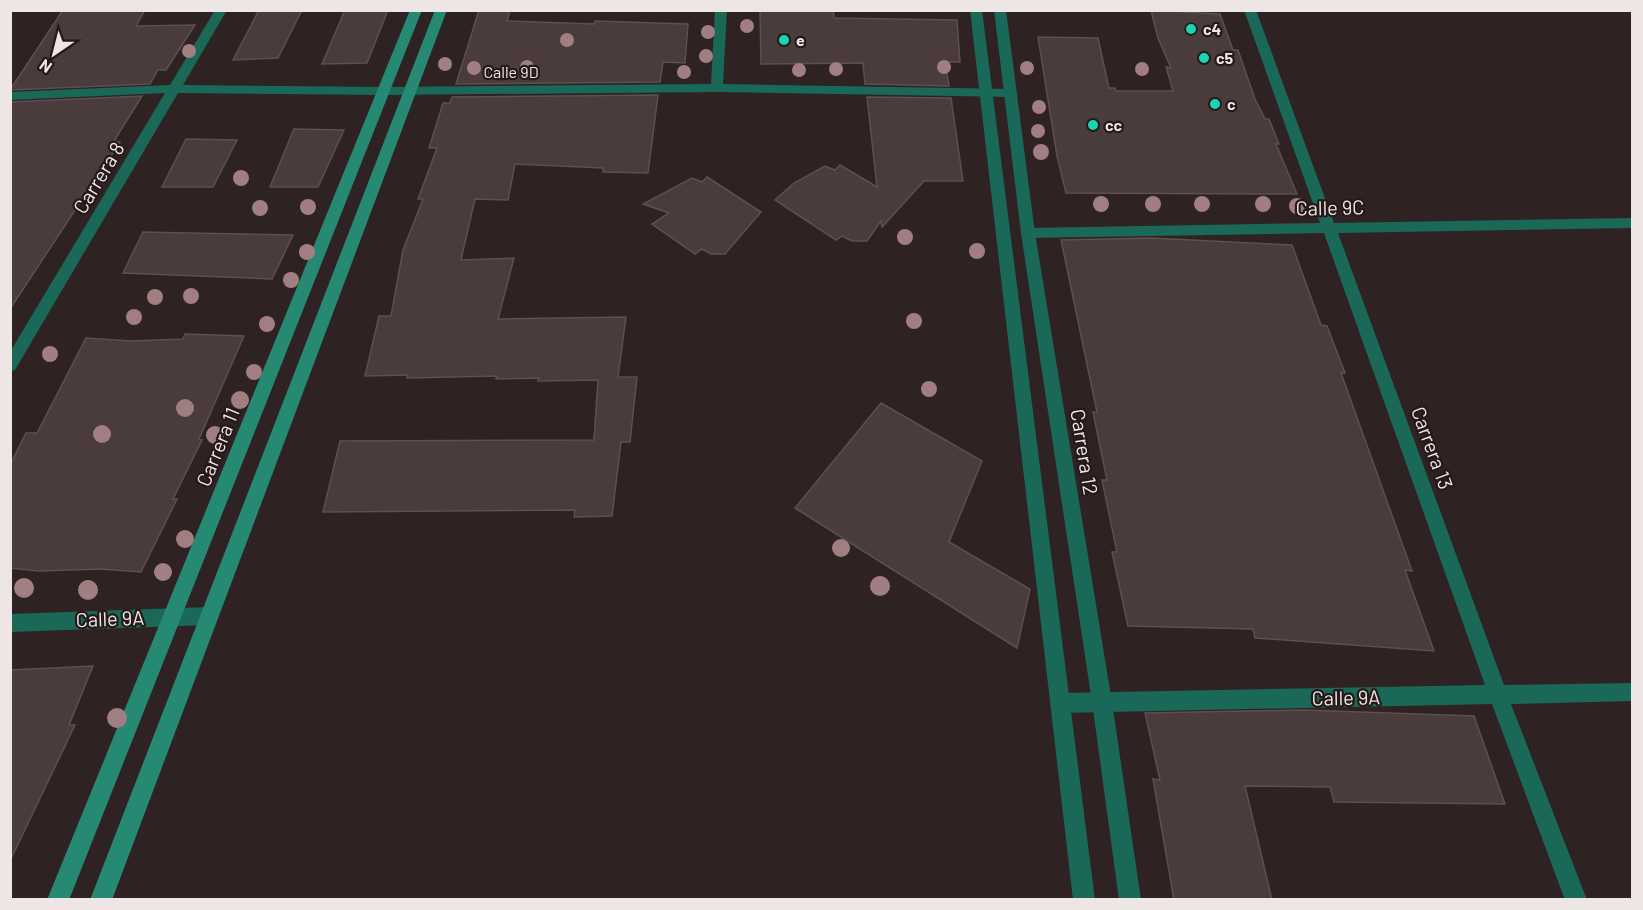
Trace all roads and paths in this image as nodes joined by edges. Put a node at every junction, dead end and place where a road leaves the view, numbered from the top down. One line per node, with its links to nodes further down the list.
1 (220, 10): 9 (street, Carrera 8)
2 (416, 10): 11 (main road, Carrera 11)
3 (441, 10): 10 (main road)
4 (721, 10): 8 (street)
5 (976, 10): 13 (street)
6 (999, 10): 12 (street, Carrera 12)
7 (1250, 10): 16 (street, Carrera 13)
8 (717, 88): 10 (street, Calle 9D); 13 (street, Calle 9D)
9 (176, 89): 11 (street, Calle 9D); 14 (street, Calle 9D); 18 (street, Carrera 8)
10 (410, 89): 11 (street, Calle 9D); 19 (main road)
11 (384, 91): 20 (main road, Carrera 11)
12 (1012, 93): 13 (street, Calle 9D); 17 (street, Carrera 12)
13 (986, 94): 25 (street)
14 (10, 96)
15 (1632, 223): 16 (street, Calle 9C)
16 (1331, 228): 17 (street, Calle 9C); 23 (street, Carrera 13)
17 (1028, 233): 24 (street, Carrera 12)
18 (10, 366)
19 (209, 616): 20 (street, Calle 9A); 27 (main road)
20 (173, 617): 21 (street, Calle 9A); 26 (main road, Carrera 11)
21 (10, 623)
22 (1632, 693): 23 (street, Calle 9A)
23 (1498, 695): 24 (street, Calle 9A); 30 (street, Carrera 13)
24 (1102, 702): 25 (street, Calle 9A); 29 (street, Carrera 12)
25 (1060, 703): 28 (street)
26 (58, 900)
27 (101, 900)
28 (1083, 900)
29 (1130, 900)
30 (1576, 900)

